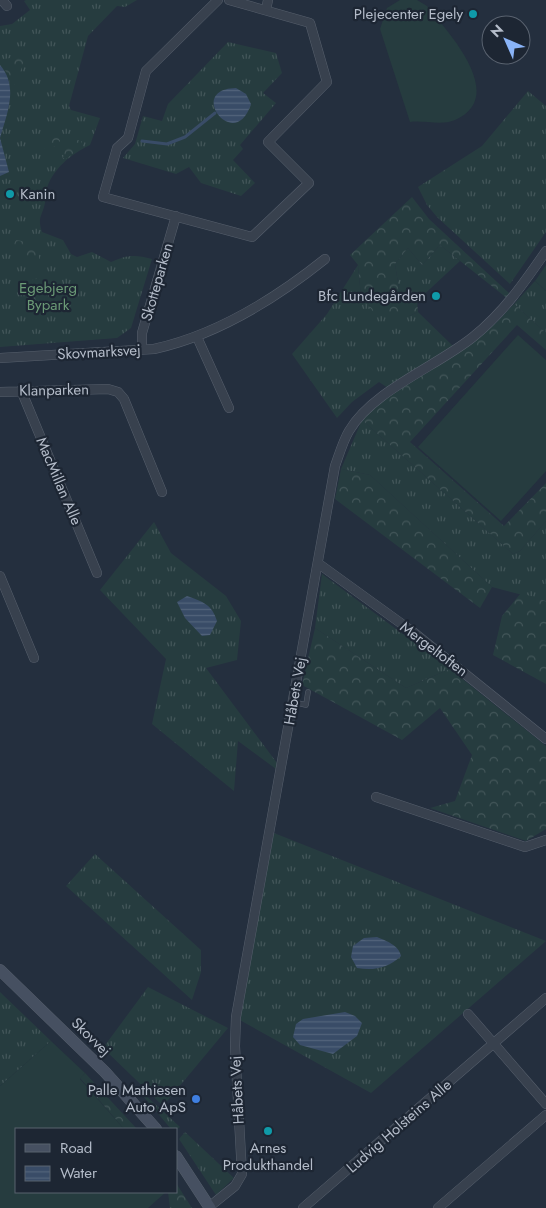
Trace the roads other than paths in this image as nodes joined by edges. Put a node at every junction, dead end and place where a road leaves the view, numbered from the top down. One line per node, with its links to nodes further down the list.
1 (218, 0): 5 (street)
2 (229, 0): 4 (street)
3 (268, 0): 4 (street)
4 (266, 10): 5 (street)
5 (176, 216): 9 (street, Skotteparken)
6 (546, 251): 15 (street, Håbets Vej)
7 (325, 259): 8 (street, Skovmarksvej)
8 (197, 337): 9 (street, Skovmarksvej); 13 (street)
9 (142, 349): 10 (street, Skovmarksvej)
10 (0, 358)
11 (21, 390): 12 (street, Klanparken); 14 (street, Klanparken); 16 (street, MacMillan Alle)
12 (0, 392)
13 (229, 408)
14 (162, 492)
15 (319, 564): 20 (street, Håbets Vej); 21 (street, Mergeltoften)
16 (97, 573)
17 (0, 576): 18 (street)
18 (34, 658)
19 (308, 692): 20 (lane)
20 (293, 702): 32 (street, Håbets Vej)
21 (546, 738)
22 (376, 798): 23 (street)
23 (546, 840)
24 (0, 970): 30 (street, Skovvej)
25 (546, 998): 27 (street, Ludvig Holsteins Alle)
26 (468, 1014): 27 (street)
27 (494, 1044): 28 (street); 33 (street, Ludvig Holsteins Alle)
28 (546, 1104)
29 (546, 1115): 34 (street)
30 (155, 1128)
31 (178, 1159): 32 (street)
32 (209, 1208)
33 (303, 1208)
34 (438, 1208)

